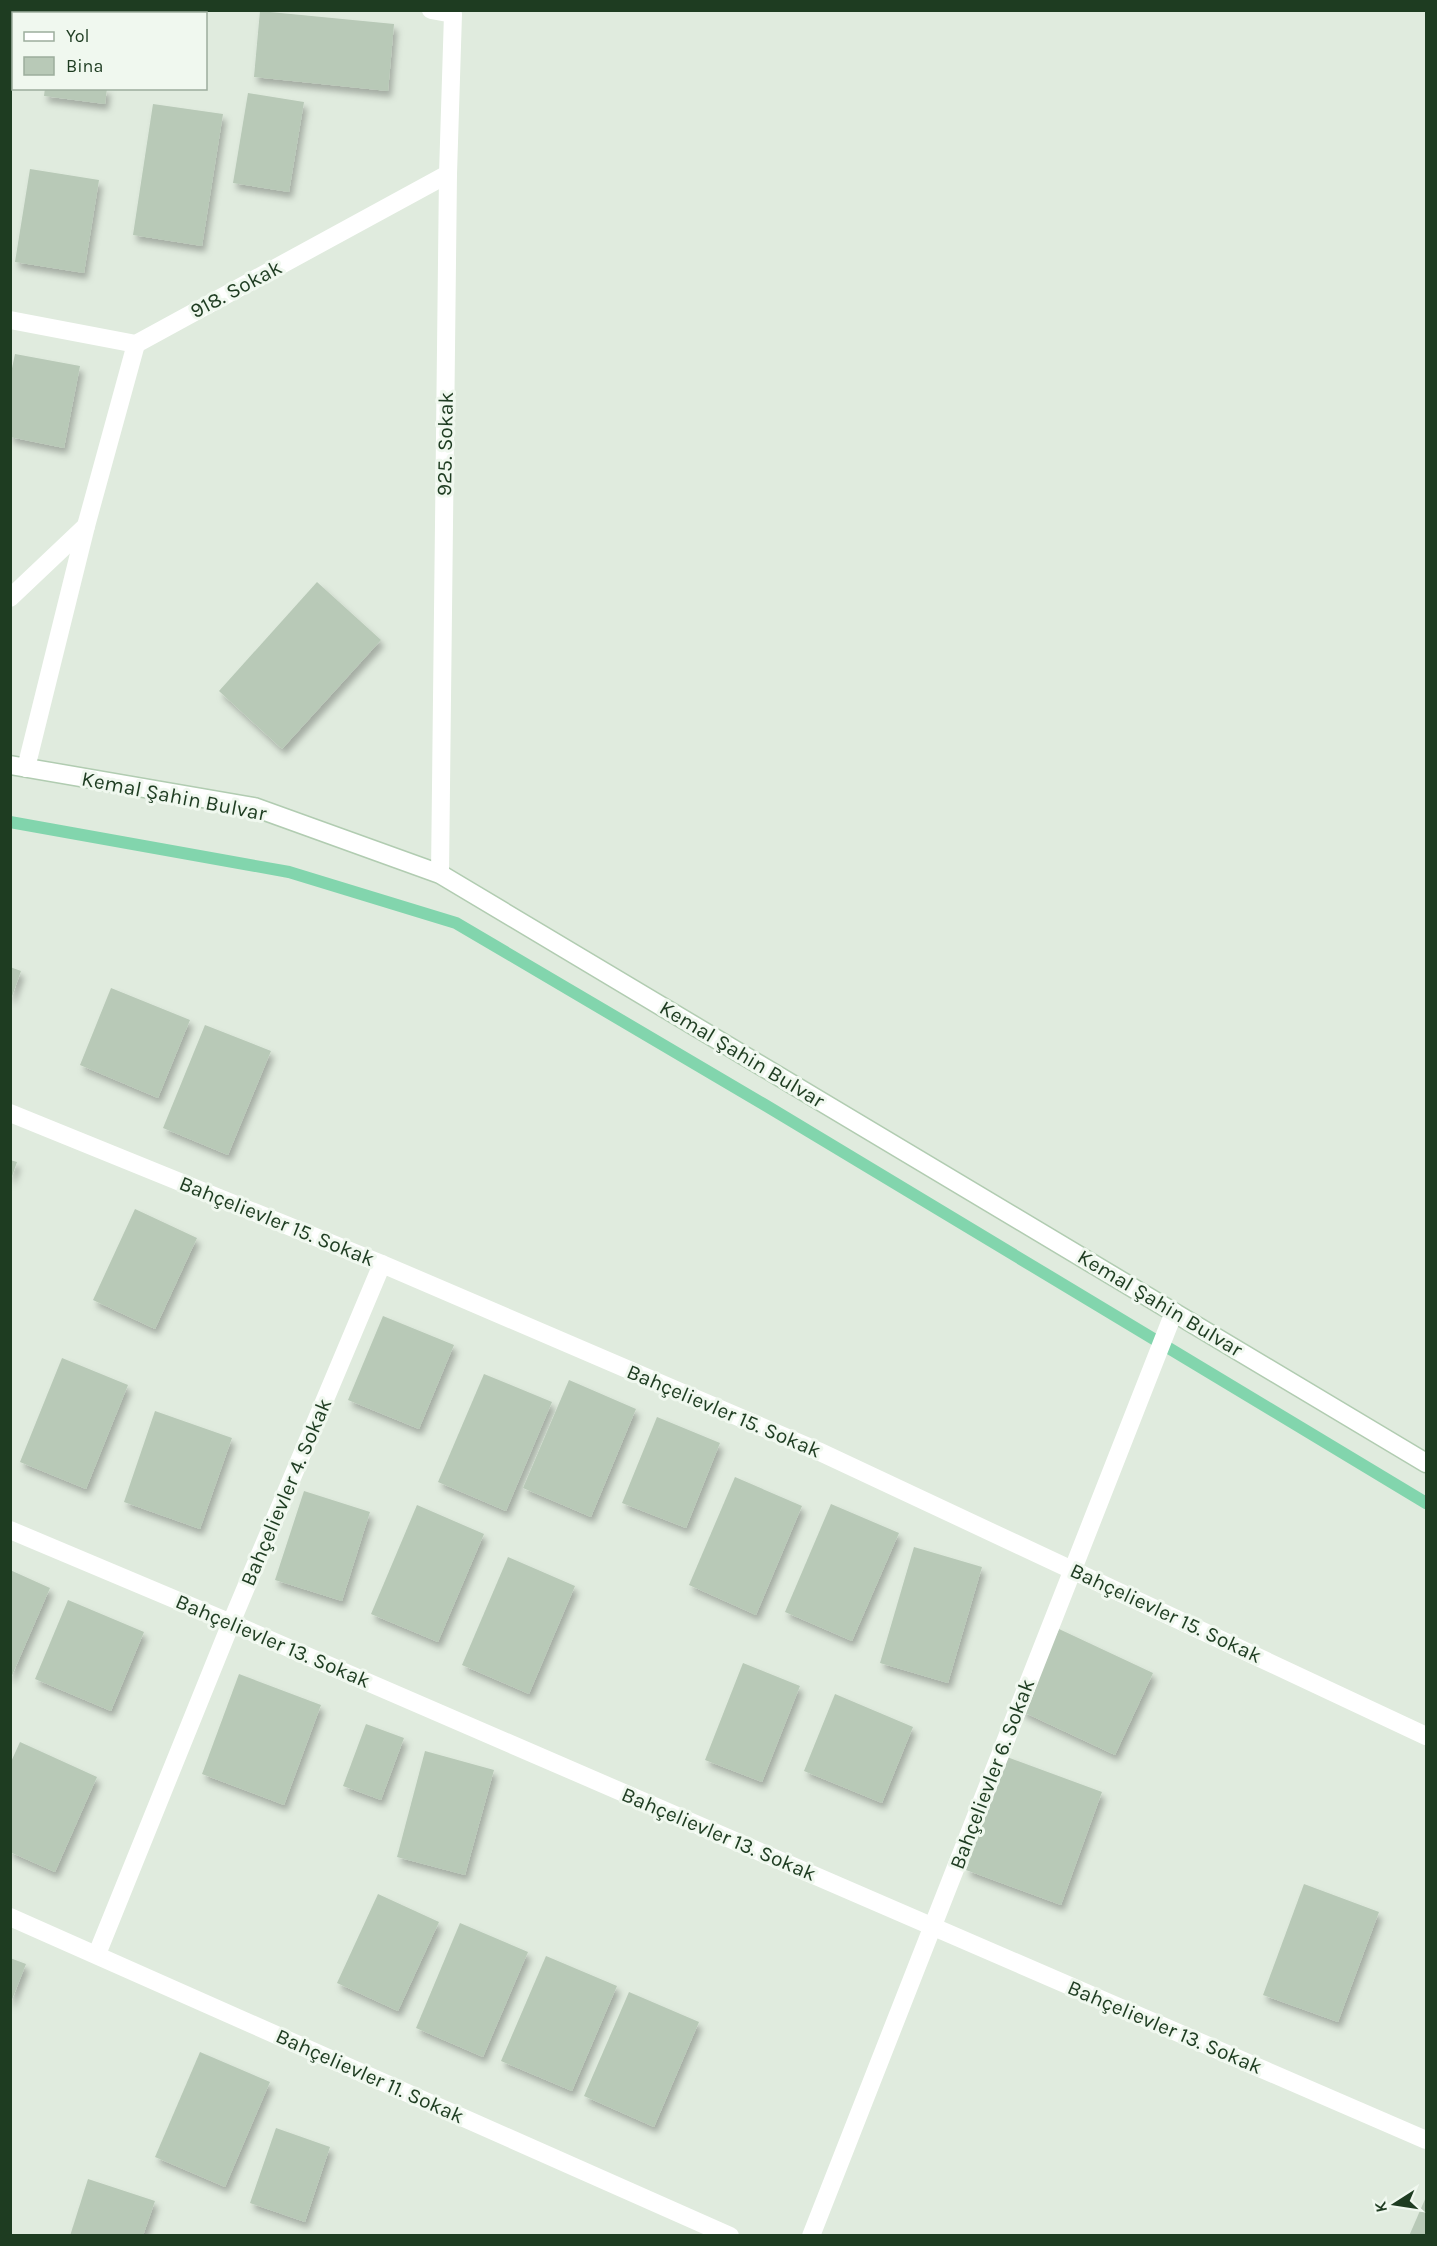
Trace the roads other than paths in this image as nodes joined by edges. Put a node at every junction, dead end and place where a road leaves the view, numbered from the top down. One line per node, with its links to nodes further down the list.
1 (431, 10): 2 (street, 925. Sokak)
2 (448, 174): 4 (street, 918. Sokak); 8 (street, 925. Sokak)
3 (10, 320): 4 (street)
4 (136, 344): 5 (street)
5 (86, 526): 6 (street); 7 (street)
6 (10, 598)
7 (18, 766): 8 (street, Kemal Şahin Bulvar)
8 (441, 874): 11 (street, Kemal Şahin Bulvar)
9 (10, 1113): 10 (street, Bahçelievler 15. Sokak)
10 (382, 1264): 14 (street, Bahçelievler 15. Sokak); 15 (street, Bahçelievler 4. Sokak)
11 (1173, 1314): 12 (street, Kemal Şahin Bulvar); 14 (street, Bahçelievler 6. Sokak)
12 (1426, 1463)
13 (10, 1530): 15 (street, Bahçelievler 13. Sokak)
14 (1073, 1569): 16 (street, Bahçelievler 15. Sokak); 18 (street, Bahçelievler 6. Sokak)
15 (231, 1623): 18 (street, Bahçelievler 13. Sokak); 19 (street, Bahçelievler 4. Sokak)
16 (1426, 1736)
17 (10, 1917): 19 (street, Bahçelievler 11. Sokak)
18 (933, 1926): 20 (street, Bahçelievler 13. Sokak); 22 (street, Bahçelievler 6. Sokak)
19 (97, 1954): 21 (street, Bahçelievler 11. Sokak)
20 (1426, 2140)
21 (730, 2235)
22 (811, 2235)

